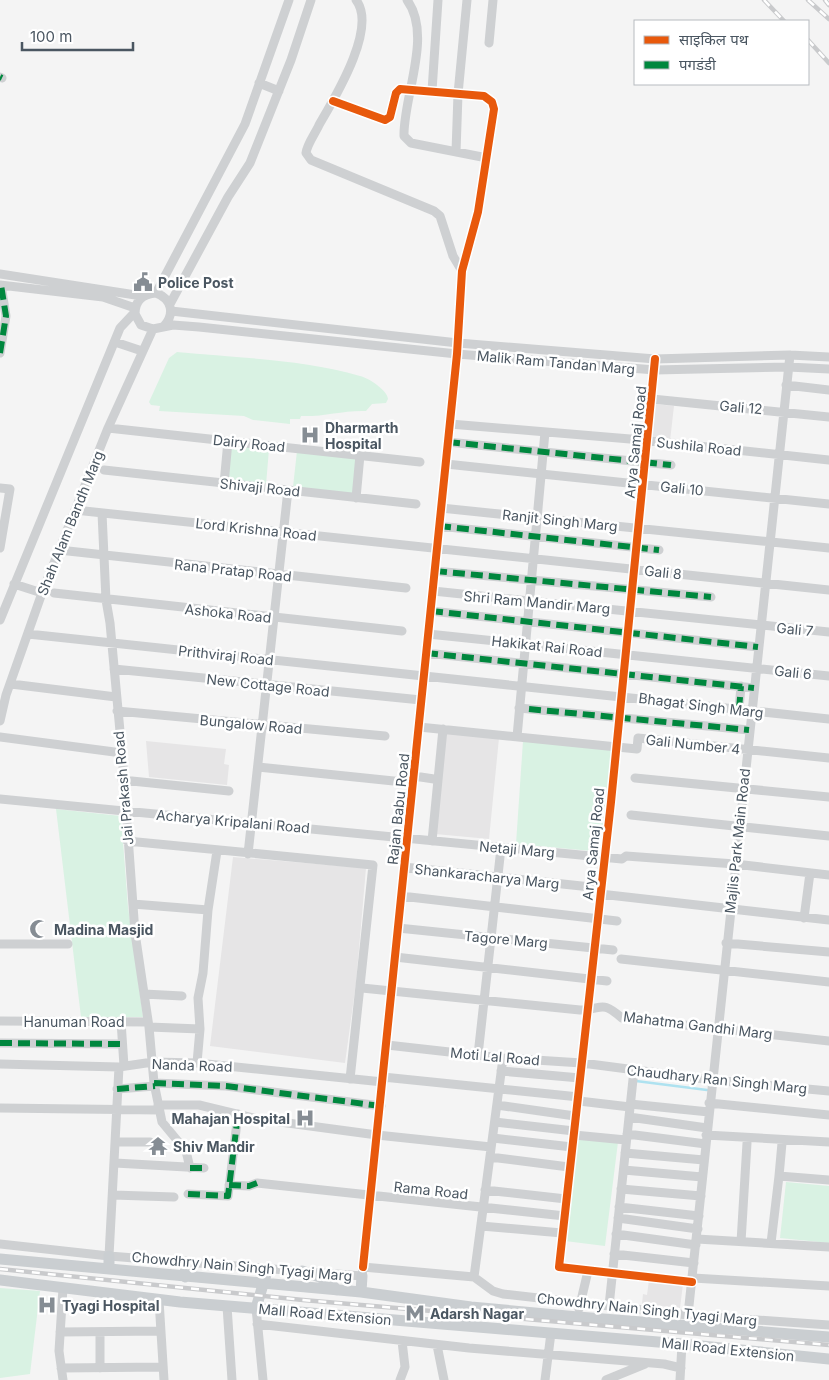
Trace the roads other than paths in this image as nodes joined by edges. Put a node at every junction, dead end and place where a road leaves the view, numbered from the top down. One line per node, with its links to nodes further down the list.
1 (289, 0): 9 (street)
2 (311, 0): 11 (street)
3 (356, 0): 14 (street)
4 (407, 0): 10 (street)
5 (438, 0): 12 (street)
6 (467, 0): 13 (street)
7 (493, 0): 8 (street)
8 (489, 43)
9 (259, 83): 11 (street); 20 (street)
10 (411, 90): 12 (street); 14 (street); 15 (street)
11 (279, 91): 22 (street)
12 (432, 92): 13 (street)
13 (458, 94): 15 (street); 16 (street, Rajan Babu Road)
14 (333, 101): 17 (street)
15 (456, 152): 16 (street)
16 (487, 158): 17 (street, Rajan Babu Road)
17 (462, 271): 27 (street, Rajan Babu Road)
18 (0, 274): 21 (street)
19 (1, 285): 23 (street); 29 (street)
20 (156, 293): 21 (street); 22 (street)
21 (142, 296): 23 (street)
22 (171, 307): 24 (street); 27 (street, Malik Ram Tandan Marg)
23 (135, 310): 25 (street); 26 (street, Shah Alam Bandh Marg)
24 (164, 326): 25 (street); 30 (street, Malik Ram Tandan Marg)
25 (153, 330): 28 (street, Shah Alam Bandh Marg)
26 (115, 342): 28 (street); 88 (street, Shah Alam Bandh Marg)
27 (458, 343): 30 (street, Rajan Babu Road); 33 (street, Malik Ram Tandan Marg)
28 (142, 351): 43 (street, Shah Alam Bandh Marg)
29 (0, 352)
30 (457, 354): 36 (street, Malik Ram Tandan Marg); 42 (street, Rajan Babu Road)
31 (790, 355): 32 (street, Malik Ram Tandan Marg); 33 (street, Malik Ram Tandan Marg); 34 (street, Majlis Park Main Road)
32 (829, 357)
33 (655, 359): 36 (street, Arya Samaj Road)
34 (788, 367): 35 (street, Malik Ram Tandan Marg); 36 (street, Malik Ram Tandan Marg); 37 (street, Majlis Park Main Road)
35 (829, 369)
36 (654, 370): 39 (street, Arya Samaj Road)
37 (786, 385): 38 (street); 40 (street, Majlis Park Main Road)
38 (829, 390)
39 (652, 399): 40 (street, Gali 12); 46 (street, Arya Samaj Road)
40 (783, 411): 41 (street, Gali 12); 49 (street, Majlis Park Main Road)
41 (829, 417)
42 (450, 424): 44 (street, Sushila Road); 47 (street, Rajan Babu Road)
43 (108, 428): 45 (street, Dairy Road); 67 (street, Shah Alam Bandh Marg)
44 (545, 432): 46 (street, Sushila Road); 48 (street)
45 (228, 441): 50 (street, Dairy Road); 58 (street)
46 (647, 441): 49 (street, Sushila Road); 53 (street, Arya Samaj Road)
47 (448, 442): 48 (street); 54 (street, Rajan Babu Road)
48 (544, 452): 53 (street); 57 (street)
49 (778, 455): 51 (street, Sushila Road); 63 (street, Majlis Park Main Road)
50 (360, 456): 52 (street, Dairy Road); 62 (street)
51 (829, 460)
52 (420, 462)
53 (644, 463): 55 (street); 59 (street, Arya Samaj Road)
54 (446, 464): 57 (street, Gali 10); 66 (street, Rajan Babu Road)
55 (671, 464)
56 (104, 470): 58 (street, Shivaji Road)
57 (542, 474): 59 (street, Gali 10); 69 (street)
58 (224, 484): 61 (street, Shivaji Road)
59 (643, 484): 63 (street, Gali 10); 71 (street, Arya Samaj Road)
60 (0, 488): 76 (street)
61 (288, 490): 62 (street, Shivaji Road); 72 (street)
62 (356, 498): 64 (street, Shivaji Road)
63 (774, 498): 65 (street, Gali 10); 74 (street, Majlis Park Main Road)
64 (416, 504)
65 (829, 504)
66 (441, 508): 69 (street, Ranjit Singh Marg); 70 (street, Rajan Babu Road)
67 (75, 510): 68 (street, Lord Krishna Road); 79 (street, Shah Alam Bandh Marg)
68 (102, 513): 72 (street, Lord Krishna Road); 81 (street, Jai Prakash Road)
69 (538, 517): 71 (street, Ranjit Singh Marg); 73 (street)
70 (439, 526): 73 (street); 78 (street, Rajan Babu Road)
71 (639, 527): 74 (street, Ranjit Singh Marg); 75 (street, Arya Samaj Road)
72 (284, 532): 78 (street, Lord Krishna Road); 85 (street)
73 (537, 536): 75 (street); 82 (street)
74 (769, 541): 77 (street, Ranjit Singh Marg); 87 (street, Majlis Park Main Road)
75 (636, 547): 80 (street); 83 (street, Arya Samaj Road)
76 (0, 548)
77 (829, 548)
78 (437, 549): 82 (street, Gali 8); 84 (street, Rajan Babu Road)
79 (59, 550): 81 (street, Rana Pratap Road); 93 (street, Shah Alam Bandh Marg)
80 (659, 550)
81 (104, 556): 85 (street, Rana Pratap Road); 96 (street, Jai Prakash Road)
82 (535, 560): 83 (street, Gali 8); 86 (street)
83 (634, 569): 87 (street, Gali 8); 90 (street, Arya Samaj Road)
84 (435, 571): 86 (street); 92 (street, Rajan Babu Road)
85 (279, 575): 89 (street, Rana Pratap Road); 100 (street)
86 (533, 580): 90 (street); 97 (street)
87 (765, 583): 91 (street, Gali 8); 103 (street, Majlis Park Main Road)
88 (14, 584): 93 (street); 101 (street, Shah Alam Bandh Marg)
89 (406, 588)
90 (632, 589): 95 (street); 98 (street, Arya Samaj Road)
91 (829, 590)
92 (432, 592): 97 (street, Shri Ram Mandir Marg); 99 (street, Rajan Babu Road)
93 (42, 593): 107 (street, Shah Alam Bandh Marg)
94 (54, 593): 96 (street, Ashoka Road)
95 (711, 597)
96 (106, 600): 100 (street, Ashoka Road); 109 (street, Jai Prakash Road)
97 (531, 601): 98 (street, Shri Ram Mandir Marg); 102 (street)
98 (629, 610): 103 (street, Shri Ram Mandir Marg); 106 (street, Arya Samaj Road)
99 (430, 611): 102 (street); 108 (street, Rajan Babu Road)
100 (275, 618): 104 (street, Ashoka Road); 114 (street)
101 (0, 620)
102 (529, 622): 106 (street); 110 (street)
103 (760, 626): 105 (street, Gali 7); 111 (street, Majlis Park Main Road)
104 (402, 631)
105 (829, 632)
106 (627, 633): 111 (street); 113 (street, Arya Samaj Road)
107 (28, 634): 109 (street, Prithviraj Road); 125 (street, Shah Alam Bandh Marg)
108 (428, 634): 110 (street, Hakikat Rai Road); 112 (street, Rajan Babu Road)
109 (112, 643): 114 (street, Prithviraj Road); 117 (street, Jai Prakash Road)
110 (527, 644): 113 (street, Hakikat Rai Road); 115 (street)
111 (758, 647): 116 (street, Majlis Park Main Road)
112 (426, 654): 115 (street); 119 (street, Rajan Babu Road)
113 (625, 654): 116 (street, Hakikat Rai Road); 118 (street, Arya Samaj Road)
114 (270, 660): 119 (street, Prithviraj Road); 121 (street)
115 (524, 664): 118 (street); 122 (street)
116 (756, 668): 120 (street, Gali 6); 124 (street, Majlis Park Main Road)
117 (114, 669): 121 (street, New Cottage Road); 127 (street, Jai Prakash Road)
118 (622, 675): 123 (street); 126 (street, Arya Samaj Road)
119 (424, 676): 122 (street, Bhagat Singh Marg); 128 (street, Rajan Babu Road)
120 (829, 676)
121 (267, 685): 128 (street, New Cottage Road); 136 (street)
122 (522, 686): 126 (street, Bhagat Singh Marg); 129 (street)
123 (741, 686): 124 (street); 130 (street)
124 (754, 688): 131 (street, Majlis Park Main Road)
125 (6, 689): 127 (street); 135 (street, Shah Alam Bandh Marg)
126 (620, 695): 130 (street, Bhagat Singh Marg); 133 (street, Arya Samaj Road)
127 (116, 697): 132 (street, Jai Prakash Road)
128 (421, 700): 137 (street, Rajan Babu Road)
129 (519, 708): 133 (street); 142 (street)
130 (739, 709): 131 (street, Bhagat Singh Marg)
131 (751, 710): 134 (street, Bhagat Singh Marg); 139 (street, Majlis Park Main Road)
132 (117, 711): 136 (street, Bungalow Road); 145 (street, Jai Prakash Road)
133 (618, 718): 139 (street); 143 (street, Arya Samaj Road)
134 (829, 719)
135 (0, 721)
136 (263, 726): 140 (street, Bungalow Road); 147 (street)
137 (419, 727): 138 (street, Gali Number 4); 151 (street, Rajan Babu Road)
138 (443, 729): 142 (street, Gali Number 4); 162 (street)
139 (749, 730): 144 (street, Majlis Park Main Road)
140 (385, 736)
141 (0, 737): 145 (street)
142 (518, 737): 143 (street, Gali Number 4)
143 (616, 747): 144 (street, Gali Number 4); 167 (street, Arya Samaj Road)
144 (747, 749): 146 (street, Gali Number 4); 152 (street, Majlis Park Main Road)
145 (122, 753): 150 (street, Jai Prakash Road)
146 (829, 758)
147 (258, 767): 151 (street); 158 (street)
148 (434, 778): 151 (street)
149 (635, 778): 152 (street)
150 (122, 780): 153 (street); 156 (street, Jai Prakash Road)
151 (413, 780): 161 (street, Rajan Babu Road)
152 (743, 788): 154 (street); 159 (street, Majlis Park Main Road)
153 (229, 791)
154 (829, 797)
155 (0, 799): 156 (street, Acharya Kripalani Road)
156 (125, 811): 158 (street, Acharya Kripalani Road); 163 (street, Jai Prakash Road)
157 (630, 815): 159 (street)
158 (251, 823): 161 (street, Acharya Kripalani Road); 166 (street)
159 (739, 825): 160 (street); 168 (street, Majlis Park Main Road)
160 (829, 836)
161 (407, 838): 162 (street, Netaji Marg); 169 (street, Rajan Babu Road)
162 (432, 840): 164 (street, Netaji Marg)
163 (127, 841): 165 (street); 175 (street, Jai Prakash Road)
164 (501, 848): 167 (street, Netaji Marg); 172 (street)
165 (217, 851): 166 (street); 178 (street)
166 (248, 854): 198 (street)
167 (604, 857): 168 (street, Netaji Marg); 173 (street, Arya Samaj Road)
168 (735, 864): 170 (street, Netaji Marg); 177 (street, Majlis Park Main Road)
169 (404, 867): 172 (street, Shankaracharya Marg); 174 (street, Rajan Babu Road)
170 (810, 874): 171 (street, Netaji Marg); 179 (street)
171 (829, 876)
172 (498, 877): 173 (street, Shankaracharya Marg); 176 (street)
173 (600, 891): 177 (street, Shankaracharya Marg); 180 (street, Arya Samaj Road)
174 (401, 896): 176 (street); 183 (street, Rajan Babu Road)
175 (133, 904): 178 (street); 200 (street, Jai Prakash Road)
176 (496, 907): 180 (street); 184 (street)
177 (730, 909): 179 (street, Shankaracharya Marg); 185 (street, Majlis Park Main Road)
178 (208, 910): 208 (street)
179 (804, 918): 181 (street, Shankaracharya Marg)
180 (598, 919): 182 (street); 188 (street, Arya Samaj Road)
181 (829, 920)
182 (617, 921)
183 (398, 928): 184 (street, Tagore Marg); 191 (street, Rajan Babu Road)
184 (492, 939): 188 (street, Tagore Marg); 193 (street)
185 (726, 942): 190 (street); 194 (street, Majlis Park Main Road)
186 (0, 944): 187 (street)
187 (68, 944)
188 (595, 947): 189 (street, Tagore Marg); 195 (street, Arya Samaj Road)
189 (613, 950)
190 (829, 952)
191 (395, 957): 193 (street); 199 (street, Rajan Babu Road)
192 (621, 960): 194 (street)
193 (490, 968): 195 (street); 202 (street)
194 (723, 972): 197 (street); 207 (street, Majlis Park Main Road)
195 (592, 978): 196 (street); 203 (street, Arya Samaj Road)
196 (607, 981)
197 (829, 982)
198 (362, 988): 199 (street, Mahatma Gandhi Marg); 223 (street)
199 (392, 991): 202 (street, Mahatma Gandhi Marg); 212 (street, Rajan Babu Road)
200 (144, 994): 201 (street); 206 (street, Jai Prakash Road)
201 (182, 996)
202 (485, 1000): 203 (street, Mahatma Gandhi Marg); 213 (street)
203 (588, 1010): 207 (street, Mahatma Gandhi Marg); 217 (street, Arya Samaj Road)
204 (0, 1021): 205 (street, Hanuman Road)
205 (121, 1022): 206 (street, Hanuman Road); 211 (street)
206 (148, 1024): 208 (street, Hanuman Road); 215 (street, Jai Prakash Road)
207 (717, 1028): 209 (street, Mahatma Gandhi Marg); 226 (street, Majlis Park Main Road)
208 (200, 1029): 216 (street)
209 (829, 1040)
210 (0, 1043): 211 (street)
211 (122, 1044): 219 (street)
212 (386, 1045): 213 (street, Moti Lal Road); 225 (street, Rajan Babu Road)
213 (478, 1055): 214 (street, Moti Lal Road)
214 (503, 1058): 217 (street, Moti Lal Road); 222 (street)
215 (153, 1062): 216 (street, Nanda Road); 219 (street, Nanda Road); 227 (street, Jai Prakash Road)
216 (197, 1062): 223 (street, Nanda Road)
217 (582, 1063): 220 (street, Moti Lal Road); 224 (street, Arya Samaj Road)
218 (0, 1064): 219 (street, Nanda Road)
219 (121, 1066): 229 (street)
220 (604, 1066): 221 (street, Chaudhary Ran Singh Marg)
221 (634, 1070): 226 (street, Chaudhary Ran Singh Marg); 233 (street)
222 (501, 1072): 224 (street); 228 (street)
223 (350, 1078): 225 (street, Nanda Road)
224 (580, 1078): 231 (street, Arya Samaj Road)
225 (383, 1080): 228 (street, Nanda Road); 234 (street, Rajan Babu Road)
226 (712, 1080): 230 (street, Chaudhary Ran Singh Marg); 237 (street, Majlis Park Main Road)
227 (154, 1085): 229 (street); 234 (street); 236 (street, Jai Prakash Road)
228 (499, 1088): 231 (street, Nanda Road); 232 (street)
229 (117, 1089): 238 (street)
230 (829, 1091)
231 (579, 1099): 233 (street, Nanda Road); 241 (street, Arya Samaj Road)
232 (497, 1105): 241 (street); 243 (street)
233 (630, 1105): 237 (street, Nanda Road); 242 (street)
234 (381, 1106): 245 (street, Rajan Babu Road)
235 (0, 1108): 238 (street)
236 (158, 1108): 238 (street); 239 (street); 260 (street, Jai Prakash Road)
237 (709, 1108): 240 (street, Nanda Road); 246 (street, Majlis Park Main Road)
238 (116, 1110): 248 (street)
239 (238, 1114): 245 (street); 266 (street)
240 (829, 1115)
241 (575, 1116): 244 (street, Arya Samaj Road)
242 (629, 1117): 246 (street); 247 (street)
243 (495, 1122): 244 (street); 250 (street)
244 (574, 1133): 247 (street); 254 (street, Arya Samaj Road)
245 (377, 1135): 250 (street); 271 (street, Rajan Babu Road)
246 (706, 1136): 247 (street); 251 (street); 257 (street, Majlis Park Main Road)
247 (627, 1137): 255 (street)
248 (116, 1142): 249 (street); 258 (street)
249 (150, 1142)
250 (492, 1142): 254 (street); 256 (street)
251 (829, 1142)
252 (747, 1143): 285 (street)
253 (782, 1143): 263 (street)
254 (572, 1147): 259 (street, Arya Samaj Road)
255 (625, 1153): 257 (street); 262 (street)
256 (490, 1157): 259 (street); 268 (street)
257 (704, 1160): 264 (street, Majlis Park Main Road)
258 (115, 1163): 260 (street); 270 (street)
259 (569, 1167): 274 (street, Arya Samaj Road)
260 (190, 1168): 261 (street)
261 (204, 1168)
262 (624, 1170): 264 (street); 267 (street)
263 (779, 1176): 265 (street); 286 (street)
264 (702, 1177): 272 (street, Majlis Park Main Road)
265 (829, 1180)
266 (229, 1185): 269 (street); 271 (street, Rama Road)
267 (621, 1189): 272 (street); 276 (street)
268 (486, 1190): 274 (street); 275 (street)
269 (188, 1194)
270 (113, 1195): 273 (street); 290 (street)
271 (370, 1196): 275 (street, Rama Road); 299 (street, Rajan Babu Road)
272 (701, 1196): 278 (street, Majlis Park Main Road)
273 (174, 1197)
274 (566, 1199): 277 (street, Arya Samaj Road)
275 (483, 1207): 277 (street, Rama Road); 280 (street)
276 (619, 1207): 278 (street); 279 (street)
277 (565, 1216): 282 (street, Arya Samaj Road)
278 (698, 1216): 281 (street, Majlis Park Main Road)
279 (618, 1218): 281 (street); 283 (street)
280 (481, 1226): 282 (street); 302 (street)
281 (698, 1228): 284 (street, Majlis Park Main Road)
282 (562, 1233): 298 (street, Arya Samaj Road)
283 (616, 1234): 284 (street); 289 (street)
284 (696, 1242): 285 (street); 293 (street, Majlis Park Main Road)
285 (741, 1242): 286 (street)
286 (771, 1243): 288 (street)
287 (0, 1244): 290 (street, Chowdhry Nain Singh Tyagi Marg)
288 (829, 1247)
289 (614, 1254): 293 (street); 300 (street)
290 (110, 1256): 292 (street, Chowdhry Nain Singh Tyagi Marg); 296 (main road)
291 (0, 1259): 294 (main road)
292 (186, 1262): 295 (street, Chowdhry Nain Singh Tyagi Marg); 301 (main road)
293 (694, 1263): 304 (street, Majlis Park Main Road)
294 (73, 1266): 296 (main road); 307 (main road)
295 (268, 1268): 297 (street, Chowdhry Nain Singh Tyagi Marg); 305 (main road)
296 (109, 1269): 301 (main road)
297 (302, 1271): 299 (street, Chowdhry Nain Singh Tyagi Marg); 308 (main road)
298 (588, 1271): 300 (street, Arya Samaj Road); 311 (street)
299 (363, 1272): 302 (street, Chowdhry Nain Singh Tyagi Marg); 309 (main road)
300 (612, 1274): 304 (street, Arya Samaj Road); 313 (street)
301 (185, 1277): 305 (main road)
302 (474, 1277): 311 (street, Chowdhry Nain Singh Tyagi Marg)
303 (0, 1280): 307 (main road, Mall Road Extension)
304 (692, 1280): 306 (street, Arya Samaj Road); 315 (street, Majlis Park Main Road)
305 (263, 1284): 308 (main road); 314 (main road)
306 (829, 1286)
307 (66, 1288): 310 (main road, Mall Road Extension); 319 (street)
308 (338, 1290): 309 (main road)
309 (361, 1292): 316 (main road)
310 (159, 1300): 312 (main road, Mall Road Extension); 320 (street)
311 (579, 1304): 313 (street, Chowdhry Nain Singh Tyagi Marg); 316 (street)
312 (227, 1306): 314 (main road, Mall Road Extension); 336 (street)
313 (609, 1306): 315 (street, Chowdhry Nain Singh Tyagi Marg)
314 (256, 1308): 317 (street); 322 (main road, Mall Road Extension)
315 (688, 1315): 318 (street, Chowdhry Nain Singh Tyagi Marg)
316 (578, 1318): 323 (main road)
317 (257, 1324): 324 (street); 337 (street)
318 (829, 1325)
319 (60, 1332): 321 (street); 331 (street)
320 (161, 1332): 321 (street); 330 (street)
321 (100, 1333): 332 (street)
322 (551, 1333): 325 (main road, Mall Road Extension); 327 (street)
323 (829, 1338)
324 (402, 1341): 326 (street); 338 (street)
325 (682, 1344): 328 (main road, Mall Road Extension); 333 (street)
326 (437, 1345): 327 (street); 339 (street)
327 (550, 1355): 329 (street); 340 (street)
328 (829, 1359)
329 (646, 1363): 333 (street); 341 (street)
330 (163, 1367): 332 (street); 335 (street)
331 (61, 1368): 332 (street); 334 (street)
332 (100, 1368)
333 (681, 1368): 342 (street)
334 (63, 1380)
335 (164, 1380)
336 (232, 1380)
337 (263, 1380)
338 (400, 1380)
339 (444, 1380)
340 (545, 1380)
341 (606, 1380)
342 (680, 1380)

